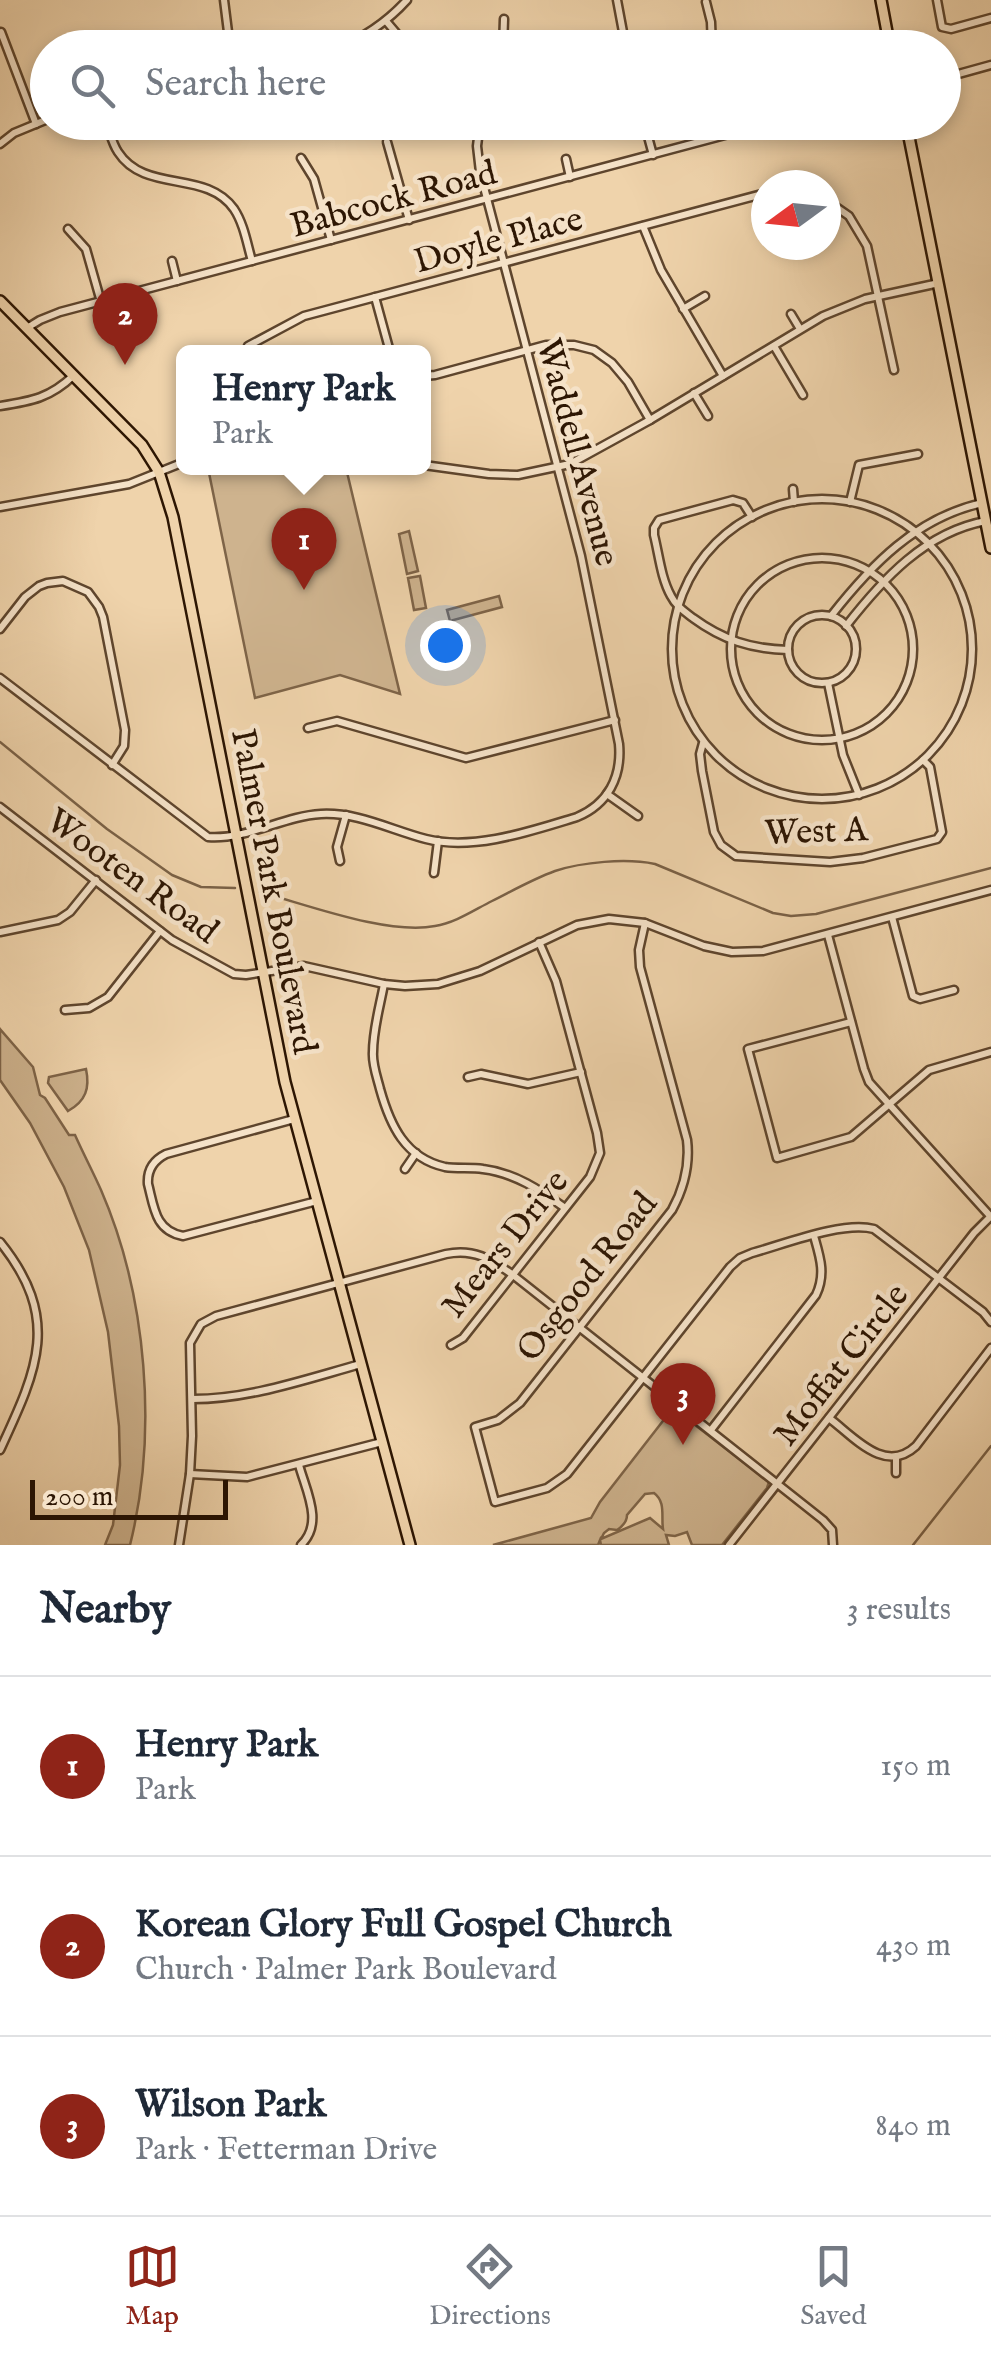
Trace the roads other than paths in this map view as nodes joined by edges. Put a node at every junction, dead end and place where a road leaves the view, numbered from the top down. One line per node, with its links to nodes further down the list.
1 (224, 0): 10 (street)
2 (407, 0): 9 (street)
3 (616, 0): 14 (street)
4 (880, 0): 16 (main road)
5 (936, 0): 7 (street)
6 (706, 2): 15 (street)
7 (991, 18)
8 (504, 19): 13 (street)
9 (386, 21): 11 (street); 12 (street)
10 (228, 30)
11 (373, 30)
12 (394, 30)
13 (504, 30)
14 (622, 30)
15 (711, 30)
16 (886, 30)
17 (1, 32): 20 (street)
18 (991, 65): 19 (street)
19 (961, 73)
20 (30, 108)
21 (30, 126): 28 (street)
22 (113, 140): 41 (street)
23 (479, 140): 34 (street, Waddell Avenue)
24 (648, 140): 29 (street)
25 (709, 140): 29 (street, Babcock Road)
26 (910, 140): 44 (main road)
27 (387, 142): 36 (street)
28 (0, 144)
29 (652, 155): 32 (street, Babcock Road)
30 (300, 158): 39 (street)
31 (566, 159): 32 (street)
32 (570, 177): 34 (street, Babcock Road)
33 (751, 197): 37 (street, Doyle Place)
34 (487, 199): 36 (street, Babcock Road); 42 (street, Waddell Avenue)
35 (841, 210): 45 (street)
36 (409, 220): 39 (street, Babcock Road)
37 (643, 226): 42 (street, Doyle Place); 50 (street)
38 (68, 229): 49 (street)
39 (331, 240): 41 (street, Babcock Road)
40 (172, 261): 43 (street)
41 (252, 261): 43 (street, Babcock Road)
42 (503, 263): 47 (street, Doyle Place); 58 (street, Waddell Avenue)
43 (177, 281): 49 (street, Babcock Road)
44 (939, 283): 45 (street); 78 (main road)
45 (879, 295): 54 (street); 59 (street)
46 (705, 296): 50 (street)
47 (375, 297): 55 (street, Doyle Place); 56 (street)
48 (0, 301): 51 (main road, Palmer Park Boulevard)
49 (101, 302): 53 (street, Babcock Road)
50 (683, 309): 62 (street)
51 (4, 313): 53 (main road, Palmer Park Boulevard)
52 (791, 314): 54 (street)
53 (26, 328): 60 (main road, Palmer Park Boulevard)
54 (800, 329): 57 (street)
55 (250, 345)
56 (388, 345)
57 (774, 346): 62 (street); 64 (street)
58 (527, 350): 61 (street); 67 (street); 72 (street, Waddell Avenue)
59 (894, 370)
60 (75, 374): 65 (street); 74 (main road, Palmer Park Boulevard)
61 (431, 375)
62 (723, 376): 63 (street)
63 (694, 394): 66 (street); 67 (street)
64 (803, 395)
65 (0, 406)
66 (708, 416)
67 (650, 420): 72 (street)
68 (918, 454): 77 (street)
69 (459, 458): 73 (street)
70 (176, 465): 74 (street)
71 (431, 466): 73 (street)
72 (558, 468): 73 (street); 95 (street, Waddell Avenue)
73 (456, 470)
74 (159, 472): 79 (street); 106 (main road, Palmer Park Boulevard)
75 (793, 489): 76 (street)
76 (794, 502): 77 (street); 80 (street)
77 (850, 502): 82 (street)
78 (982, 503): 81 (main road); 82 (street)
79 (0, 507)
80 (752, 517): 87 (street); 87 (street)
81 (986, 522): 83 (street); 84 (main road)
82 (916, 532): 83 (street); 85 (street)
83 (930, 544): 86 (street); 99 (street)
84 (991, 548)
85 (868, 570): 86 (street); 88 (street); 91 (street)
86 (883, 581): 89 (street); 97 (street)
87 (678, 607): 91 (street); 98 (street)
88 (830, 616): 89 (street); 92 (street)
89 (846, 626): 94 (street)
90 (0, 629): 100 (street)
91 (730, 641): 92 (street); 97 (street)
92 (788, 650): 94 (street)
93 (0, 678): 100 (street)
94 (828, 682): 97 (street)
95 (615, 720): 96 (street); 101 (street, Waddell Avenue)
96 (308, 728)
97 (839, 739): 102 (street)
98 (703, 742): 99 (street, West A); 102 (street)
99 (923, 760): 102 (street)
100 (112, 764): 106 (street)
101 (607, 794): 105 (street); 107 (street)
102 (859, 794)
103 (0, 807): 110 (street, Wooten Road)
104 (346, 815): 106 (street); 107 (street); 108 (street)
105 (638, 816)
106 (236, 835): 118 (main road, Palmer Park Boulevard)
107 (438, 841): 109 (street)
108 (340, 861)
109 (434, 873)
110 (96, 880): 114 (street, Wooten Road); 115 (street)
111 (991, 890): 112 (street, Wooten Road)
112 (892, 917): 116 (street, Wooten Road); 120 (street)
113 (645, 924): 116 (street, Wooten Road); 117 (street, Wooten Road); 143 (street, Osgood Road)
114 (160, 930): 118 (street, Wooten Road); 121 (street)
115 (0, 932)
116 (828, 935): 122 (street)
117 (538, 942): 119 (street, Wooten Road); 124 (street, Mears Drive)
118 (263, 972): 119 (street, Wooten Road); 127 (main road, Palmer Park Boulevard)
119 (384, 984): 128 (street)
120 (954, 990)
121 (65, 1010)
122 (851, 1022): 126 (street); 126 (street)
123 (991, 1052): 126 (street)
124 (581, 1072): 125 (street); 133 (street, Mears Drive)
125 (468, 1077)
126 (889, 1105): 134 (street)
127 (294, 1119): 130 (street); 132 (main road, Palmer Park Boulevard)
128 (416, 1153): 131 (street); 133 (street)
129 (140, 1160): 130 (street)
130 (152, 1166): 135 (street)
131 (405, 1169)
132 (317, 1201): 135 (street); 141 (main road, Palmer Park Boulevard)
133 (565, 1208): 139 (street, Mears Drive)
134 (991, 1216): 140 (street, Moffat Circle)
135 (171, 1234): 138 (street)
136 (814, 1236): 140 (street); 147 (street); 150 (street)
137 (0, 1242): 152 (street)
138 (164, 1244)
139 (513, 1275): 141 (street); 143 (street); 144 (street, Mears Drive)
140 (940, 1278): 142 (street); 149 (street, Moffat Circle)
141 (339, 1283): 146 (main road, Palmer Park Boulevard); 148 (street)
142 (991, 1322)
143 (579, 1327): 147 (street); 147 (street, Osgood Road)
144 (451, 1344)
145 (991, 1348): 153 (street)
146 (361, 1364): 148 (street); 151 (main road, Palmer Park Boulevard)
147 (643, 1378): 150 (street)
148 (193, 1399): 156 (street)
149 (829, 1418): 153 (street); 157 (street, Moffat Circle)
150 (710, 1430): 157 (street)
151 (382, 1442): 154 (street); 162 (main road, Palmer Park Boulevard)
152 (0, 1450)
153 (896, 1458): 155 (street)
154 (299, 1465): 156 (street); 161 (street)
155 (896, 1472)
156 (190, 1474): 160 (street)
157 (777, 1484): 159 (street); 163 (street, Moffat Circle)
158 (846, 1536): 159 (street)
159 (833, 1541)
160 (179, 1545)
161 (301, 1545)
162 (410, 1545)
163 (730, 1545)

